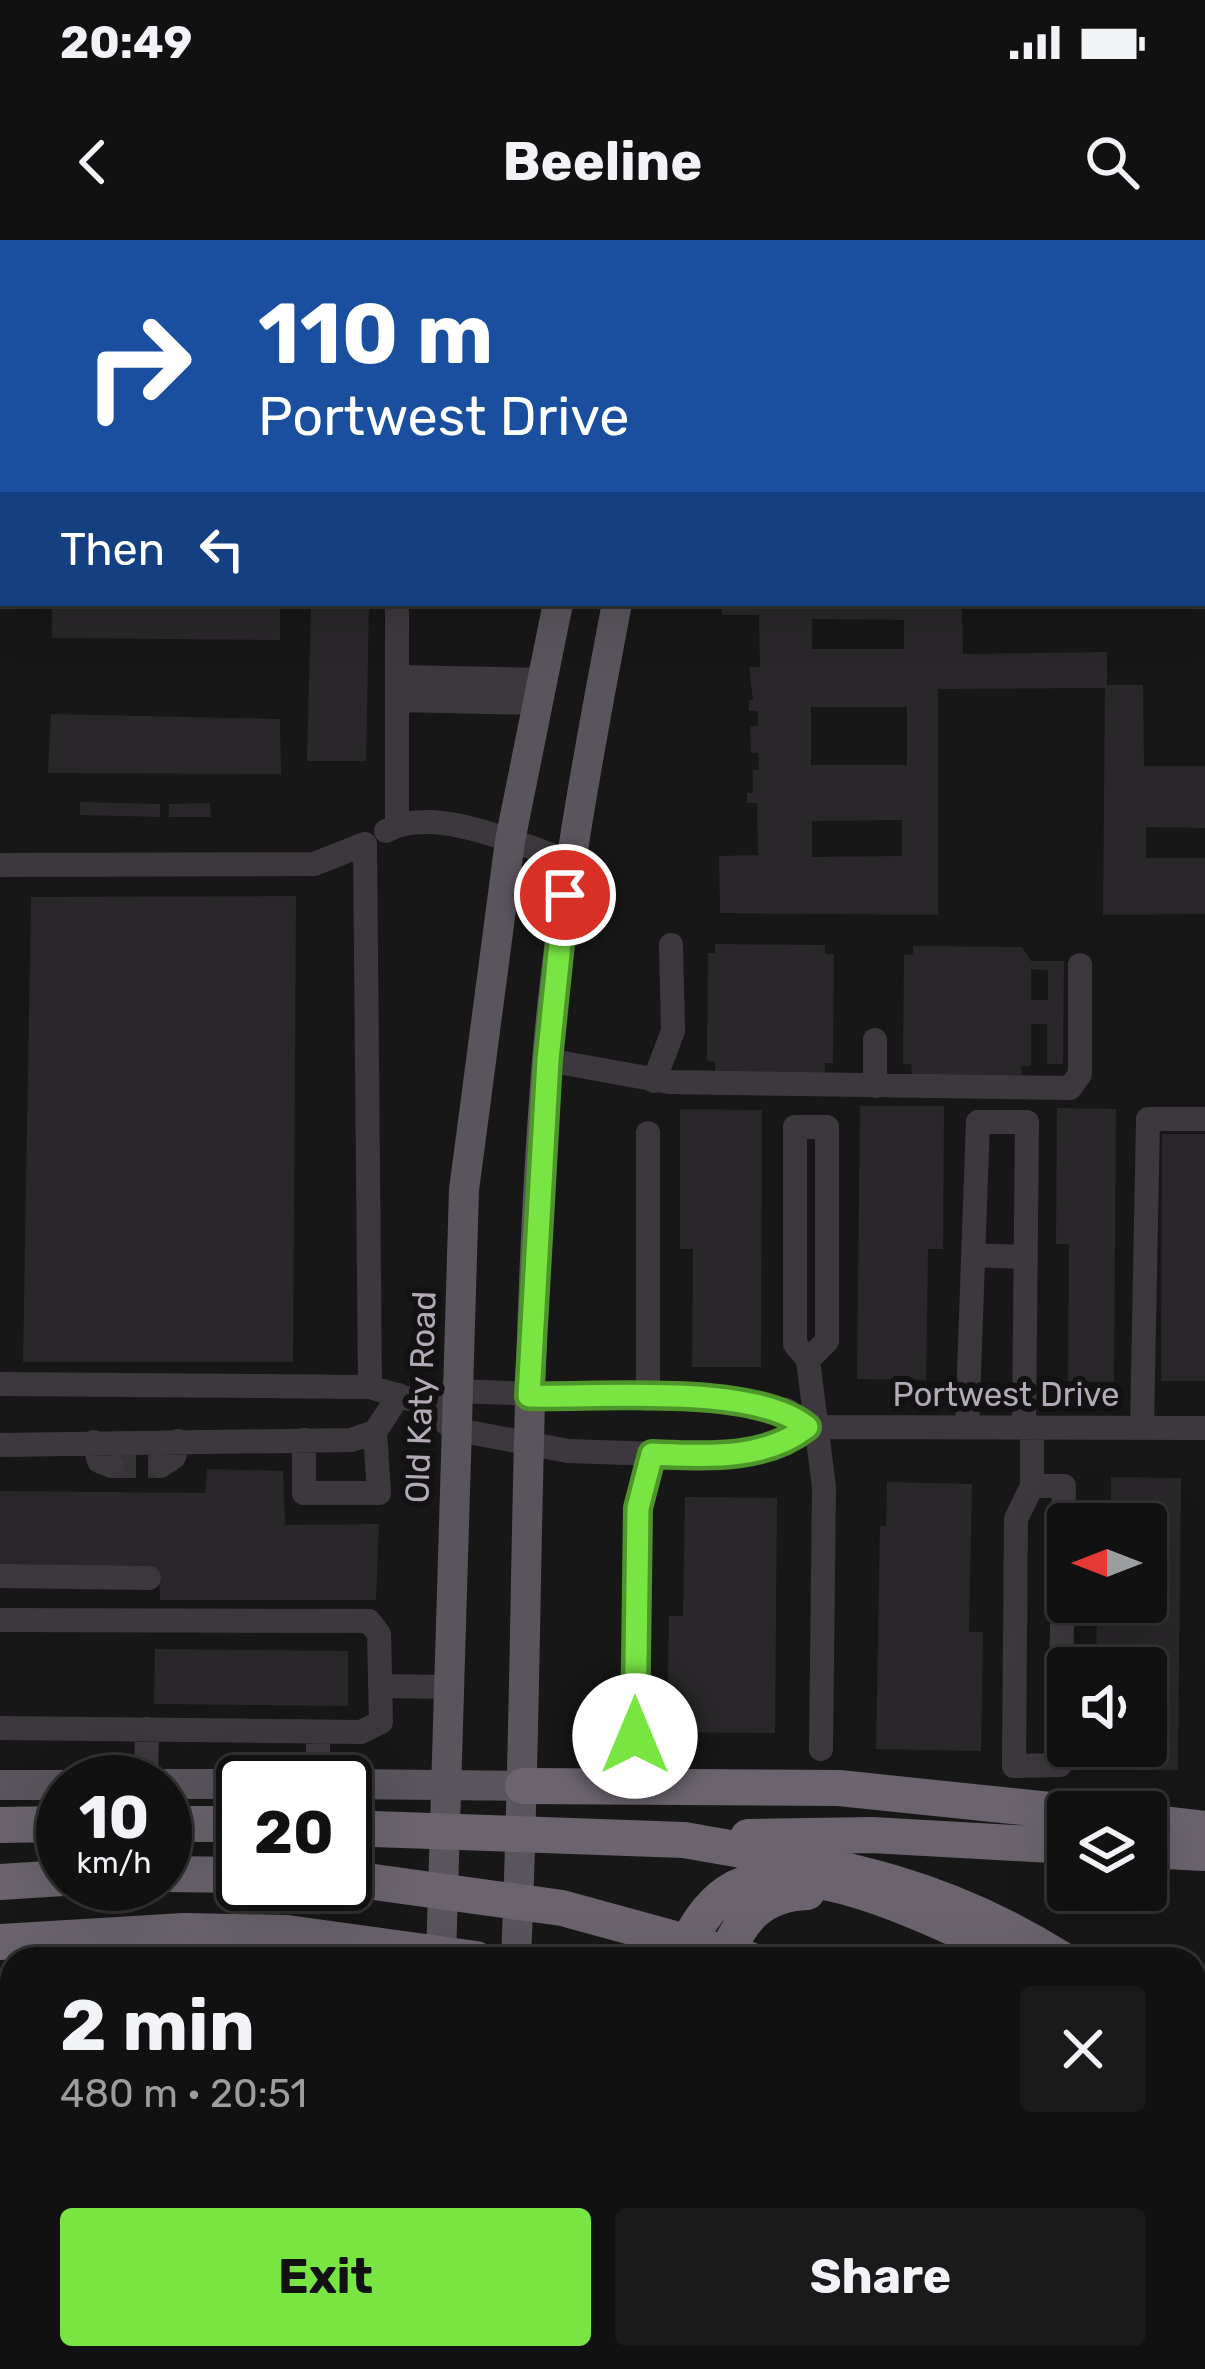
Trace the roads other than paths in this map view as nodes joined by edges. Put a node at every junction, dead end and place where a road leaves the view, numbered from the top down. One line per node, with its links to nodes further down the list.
1 (397, 606): 4 (street)
2 (557, 606): 5 (main road, Old Katy Road)
3 (616, 606): 9 (main road)
4 (398, 688): 5 (street); 6 (street)
5 (540, 692): 7 (main road, Old Katy Road)
6 (397, 825): 7 (street); 8 (street)
7 (510, 841): 9 (street); 24 (main road, Old Katy Road)
8 (365, 844): 10 (street); 23 (street)
9 (568, 861): 14 (main road)
10 (0, 865)
11 (671, 945): 15 (street)
12 (1080, 965): 16 (street)
13 (875, 1040): 16 (street)
14 (548, 1060): 15 (street); 25 (main road)
15 (654, 1081): 16 (street)
16 (875, 1085)
17 (1205, 1119): 31 (street)
18 (648, 1133): 27 (street)
19 (974, 1256): 20 (street); 20 (street); 29 (street)
20 (1026, 1257): 30 (street)
21 (808, 1360): 21 (street); 28 (street)
22 (0, 1384): 23 (street)
23 (370, 1387): 26 (street)
24 (454, 1391): 25 (street, Portwest Drive); 26 (street); 33 (main road, Old Katy Road)
25 (529, 1396): 27 (street, Portwest Drive); 37 (main road)
26 (411, 1399): 33 (street); 34 (street)
27 (648, 1399): 28 (street, Portwest Drive)
28 (811, 1427): 29 (street, Portwest Drive); 40 (street, Portwest Drive); 53 (street)
29 (967, 1427): 30 (street, Portwest Drive)
30 (1028, 1427): 31 (street, Portwest Drive); 43 (street)
31 (1142, 1428): 32 (street, Portwest Drive)
32 (1205, 1428)
33 (453, 1429): 37 (street, Portwest Drive); 48 (main road, Old Katy Road)
34 (375, 1432): 36 (street); 36 (street)
35 (178, 1441): 36 (street); 38 (street); 42 (street)
36 (304, 1441)
37 (527, 1441): 40 (street, Portwest Drive); 60 (main road)
38 (94, 1442): 39 (street); 41 (street)
39 (0, 1445)
40 (652, 1454): 52 (street)
41 (112, 1466)
42 (161, 1466)
43 (1032, 1486): 43 (street)
44 (0, 1576): 45 (street)
45 (149, 1578)
46 (0, 1620): 47 (street)
47 (380, 1686): 48 (street); 51 (street)
48 (448, 1687): 59 (main road, Old Katy Road)
49 (0, 1728): 50 (street)
50 (147, 1729): 51 (street); 54 (street)
51 (318, 1732): 55 (street)
52 (635, 1736)
53 (821, 1748)
54 (147, 1755)
55 (318, 1755)
56 (0, 1785): 57 (main road)
57 (36, 1785)
58 (372, 1785): 59 (main road)
59 (446, 1786): 60 (main road); 76 (main road, Old Katy Road)
60 (523, 1786): 61 (highway); 77 (main road)
61 (1047, 1810)
62 (36, 1824): 64 (highway)
63 (1167, 1824): 66 (highway)
64 (0, 1825)
65 (372, 1829): 67 (highway, bridge)
66 (1205, 1829)
67 (684, 1840): 68 (highway); 83 (highway)
68 (1047, 1845)
69 (1167, 1851): 70 (highway)
70 (1205, 1853)
71 (36, 1880): 72 (highway)
72 (0, 1882)
73 (372, 1882): 79 (highway, bridge)
74 (0, 1942): 75 (highway, bridge)
75 (389, 1947)
76 (441, 1947)
77 (516, 1947)
78 (684, 1947): 82 (highway)
79 (704, 1947)
80 (731, 1947): 81 (highway)
81 (950, 1947)
82 (994, 1947)
83 (1039, 1947)

